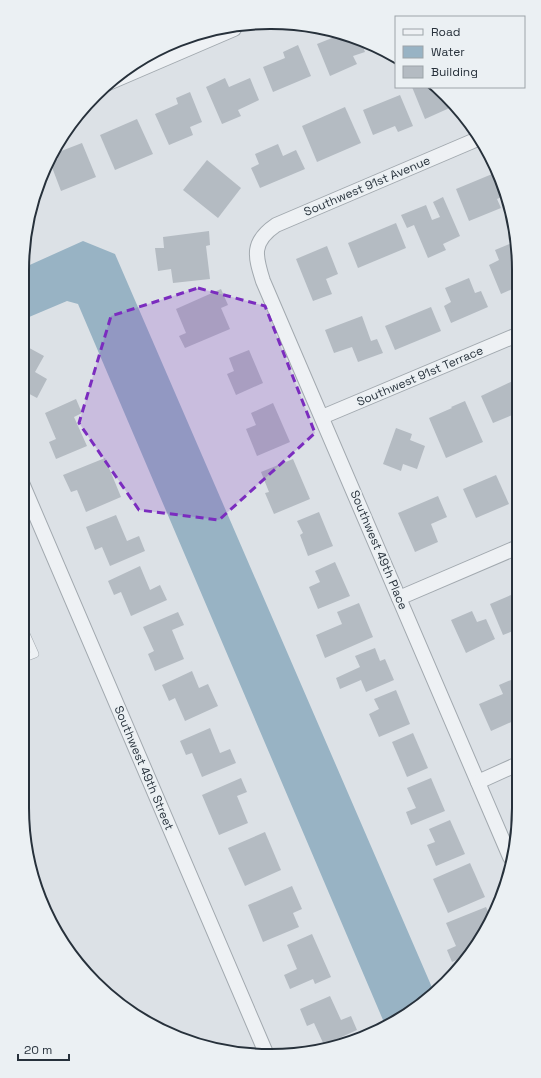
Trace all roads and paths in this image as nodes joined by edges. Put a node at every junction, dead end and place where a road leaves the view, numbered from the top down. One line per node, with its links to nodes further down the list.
1 (226, 33): 2 (street)
2 (131, 73)
3 (474, 141): 4 (street, Southwest 91st Avenue)
4 (260, 241): 6 (street, Southwest 49th Place)
5 (512, 337): 6 (street, Southwest 91st Terrace)
6 (322, 417): 9 (street, Southwest 49th Place)
7 (29, 502): 15 (street, Southwest 49th Street)
8 (512, 550): 9 (street)
9 (399, 598): 13 (street, Southwest 49th Place)
10 (29, 641): 11 (lane)
11 (29, 656)
12 (512, 767): 13 (street)
13 (478, 782): 14 (street, Southwest 49th Place)
14 (508, 852)
15 (264, 1049)

